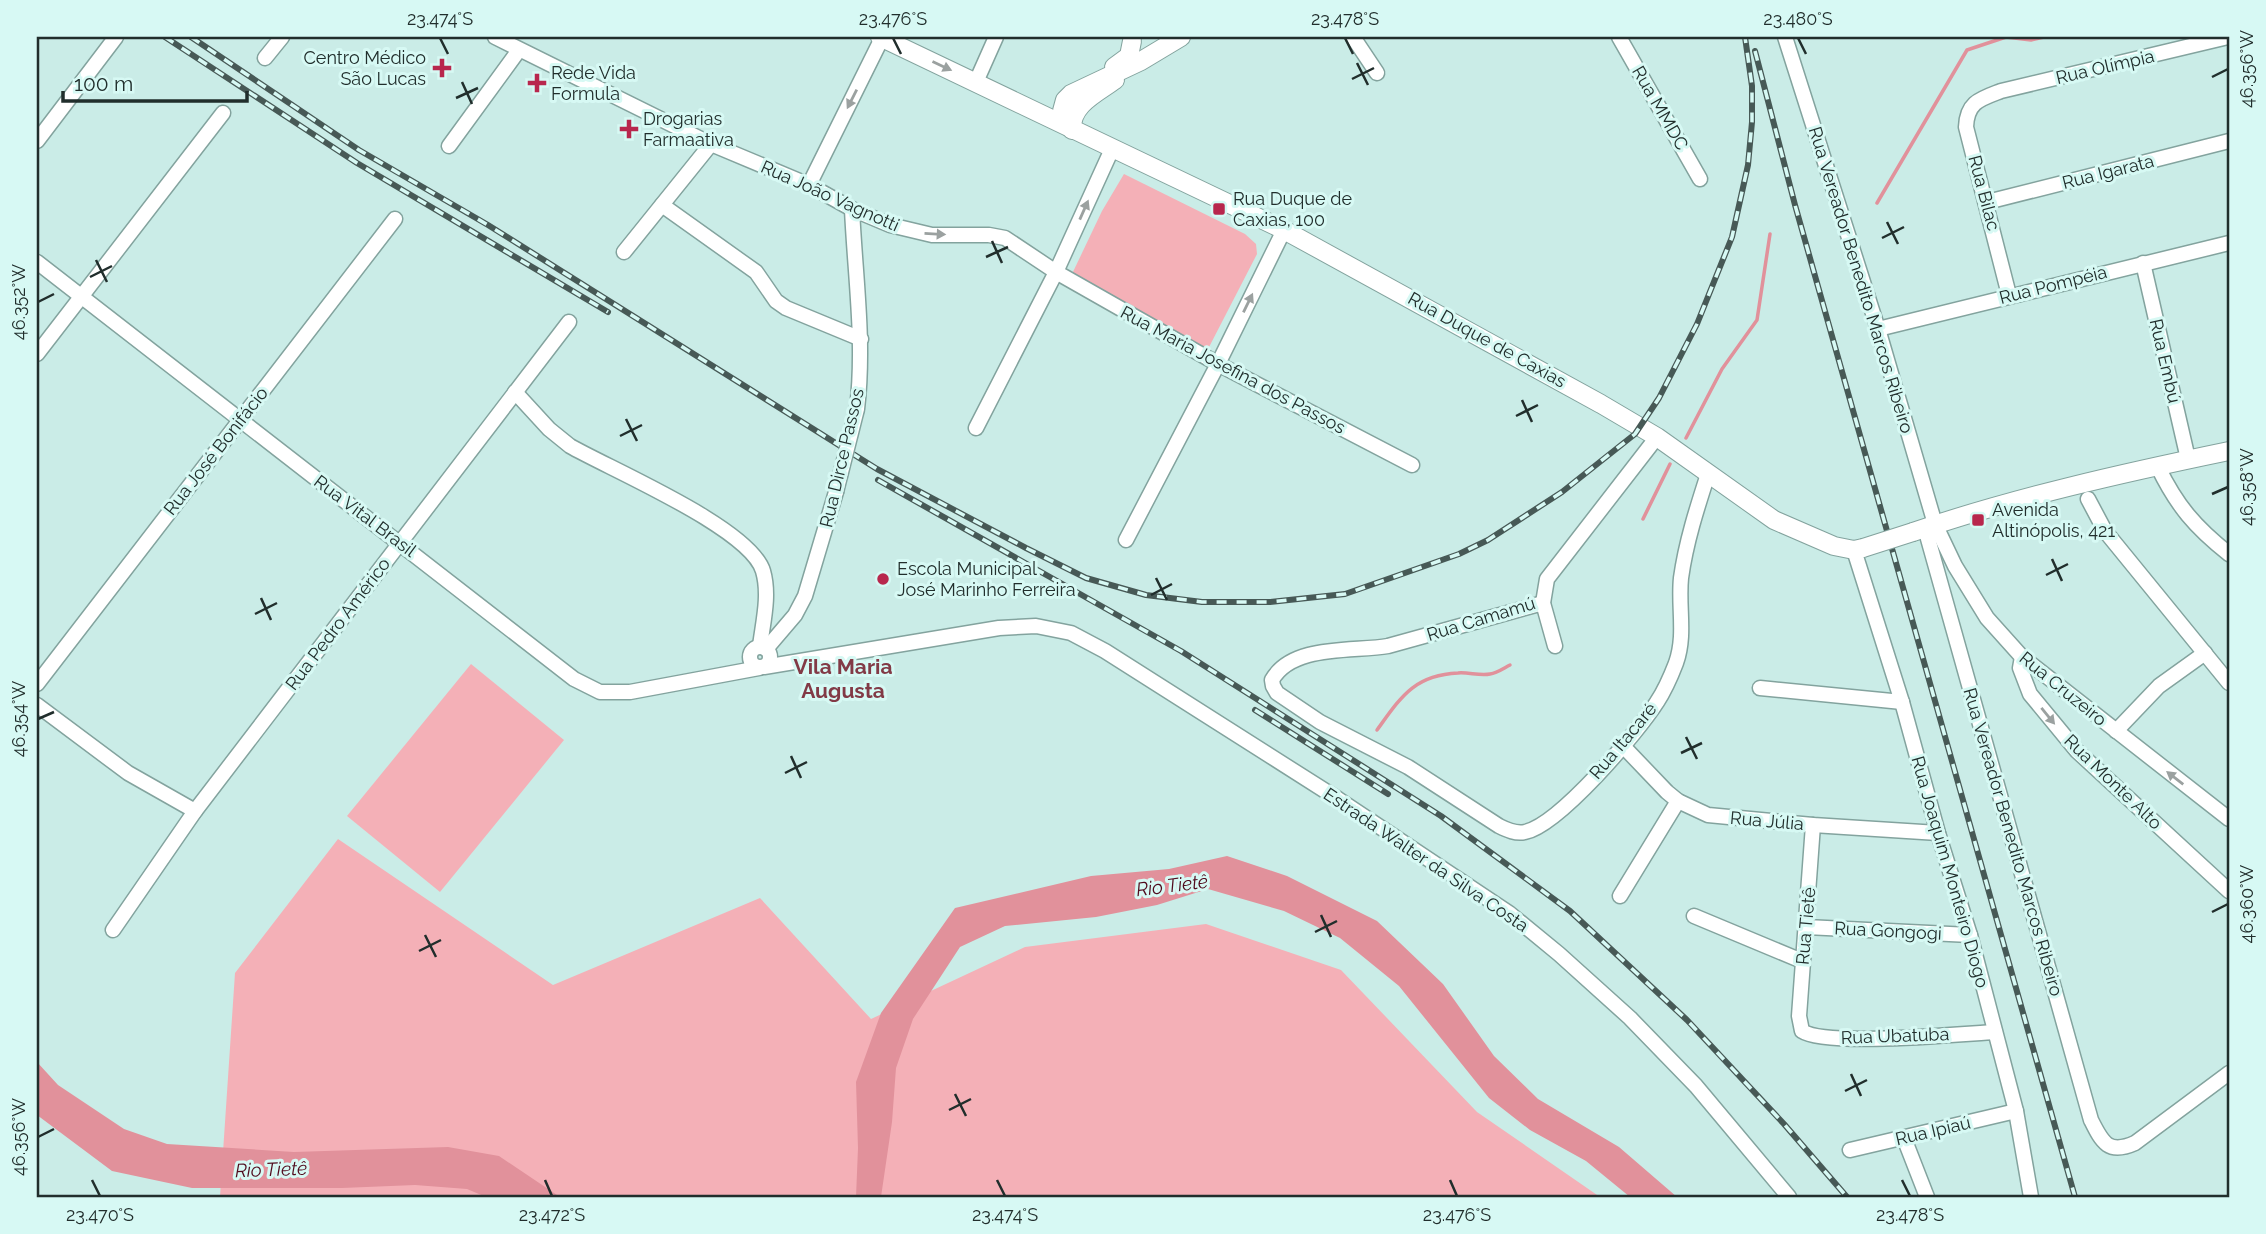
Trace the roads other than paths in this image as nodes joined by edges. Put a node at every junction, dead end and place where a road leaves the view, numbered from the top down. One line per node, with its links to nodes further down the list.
1 (116, 37): 24 (street)
2 (282, 37): 14 (street)
3 (495, 37): 13 (street, Rua João Vagnotti)
4 (881, 37): 17 (main road, Rua Duque de Caxias, one-way to 17); 30 (street, one-way to 30)
5 (996, 37): 17 (street)
6 (1161, 37): 12 (main road)
7 (1181, 37): 15 (main road)
8 (1353, 37): 16 (street)
9 (1619, 37): 29 (street, Rua MMDC)
10 (1784, 37): 44 (street, Rua Vereador Benedito Marcos Ribeiro)
11 (2228, 37): 19 (street, Rua Olímpia)
12 (1130, 39): 18 (main road)
13 (519, 50): 26 (street, Rua João Vagnotti); 27 (street)
14 (265, 58)
15 (1141, 61): 18 (main road); 23 (main road)
16 (1377, 73)
17 (976, 82): 22 (main road, Rua Duque de Caxias)
18 (1091, 83): 20 (main road)
19 (1982, 98): 31 (street, Rua Bilac)
20 (1062, 111): 22 (main road); 23 (main road)
21 (223, 113): 42 (street)
22 (1039, 113): 23 (main road, Rua Duque de Caxias)
23 (1072, 130): 28 (main road, Rua Duque de Caxias)
24 (37, 141)
25 (2229, 141): 31 (street, Rua Igarata)
26 (711, 144): 30 (street, Rua João Vagnotti); 32 (street)
27 (449, 146)
28 (1112, 149): 35 (main road, Rua Duque de Caxias); 40 (street, one-way to 28)
29 (1700, 178)
30 (809, 185): 33 (street, Rua João Vagnotti)
31 (1987, 202): 41 (street, Rua Bilac)
32 (662, 205): 37 (street); 45 (street)
33 (852, 209): 40 (street, Rua João Vagnotti, one-way to 40); 45 (street, Rua Dirce Passos)
34 (395, 219): 49 (street, Rua José Bonifácio)
35 (1284, 230): 47 (street, one-way to 35); 51 (main road, Rua Duque de Caxias)
36 (2229, 243): 39 (street, Rua Pompéia)
37 (624, 253)
38 (37, 262): 42 (street, Rua Vital Brasil)
39 (2143, 263): 41 (street, Rua Pompéia); 53 (street, Rua Embú)
40 (1056, 272): 47 (street, Rua Maria Josefina dos Passos); 50 (street)
41 (2009, 295): 44 (street, Rua Pompéia)
42 (80, 297): 46 (street); 49 (street, Rua Vital Brasil)
43 (569, 322): 48 (street, Rua Pedro Américo)
44 (1878, 329): 58 (street, Rua Vereador Benedito Marcos Ribeiro)
45 (861, 339): 67 (street, Rua Dirce Passos, bridge)
46 (37, 354)
47 (1218, 364): 54 (street, Rua Maria Josefina dos Passos); 59 (street)
48 (515, 392): 60 (street, Rua Pedro Américo); 67 (street)
49 (239, 421): 60 (street, Rua Vital Brasil); 70 (street, Rua José Bonifácio)
50 (975, 428)
51 (1657, 437): 56 (main road, Rua Duque de Caxias); 63 (street, Rua Camamú)
52 (2229, 451): 53 (main road)
53 (2188, 459): 55 (main road)
54 (1412, 465)
55 (2158, 467): 58 (main road); 62 (street)
56 (1709, 474): 61 (main road, Rua Duque de Caxias); 75 (street, Rua Itacaré)
57 (2088, 499): 66 (street)
58 (1924, 528): 61 (main road, bridge); 68 (street, Rua Cruzeiro); 91 (street, Rua Vereador Benedito Marcos Ribeiro)
59 (1126, 540)
60 (401, 542): 67 (street, Rua Vital Brasil); 77 (street, Rua Pedro Américo)
61 (1858, 549): 72 (street, Rua Joaquim Monteiro Diogo)
62 (2229, 554)
63 (1543, 603): 65 (street); 80 (street, Rua Camamú)
64 (1036, 626): 67 (street, Rua Vital Brasil); 95 (street, Estrada Walter da Silva Costa)
65 (1555, 646)
66 (2205, 653): 69 (street); 74 (street)
67 (761, 656)
68 (2022, 657): 74 (street, Rua Cruzeiro); 82 (street, Rua Monte Alto, one-way to 82)
69 (2229, 683)
70 (37, 684)
71 (1760, 688): 72 (street)
72 (1902, 702): 81 (street, Rua Joaquim Monteiro Diogo)
73 (37, 705): 77 (street)
74 (2116, 732): 78 (street, Rua Cruzeiro, one-way to 74)
75 (1623, 746): 76 (street, Rua Júlia); 80 (street, Rua Itacaré)
76 (1678, 801): 79 (street, Rua Júlia); 83 (street)
77 (195, 811): 86 (street, Rua Pedro Américo)
78 (2229, 819)
79 (1813, 825): 81 (street, Rua Júlia); 85 (street, Rua Tietê)
80 (1499, 826)
81 (1938, 833): 87 (street, Rua Joaquim Monteiro Diogo)
82 (2229, 891)
83 (1620, 896)
84 (1694, 916): 88 (street)
85 (1806, 927): 87 (street, Rua Gongogi); 88 (street, Rua Tietê)
86 (113, 930)
87 (1970, 934): 90 (street, Rua Joaquim Monteiro Diogo)
88 (1802, 961): 89 (street, Rua Tietê)
89 (1800, 1026): 90 (street, Rua Ubatuba)
90 (1995, 1032): 92 (street, Rua Joaquim Monteiro Diogo)
91 (2229, 1073)
92 (2016, 1111): 93 (street, Rua Ipiaú); 97 (street, Rua Joaquim Monteiro Diogo)
93 (1904, 1138): 94 (street, Rua Ipiaú); 96 (street)
94 (1850, 1150)
95 (1789, 1197)
96 (1927, 1197)
97 (2031, 1197)

